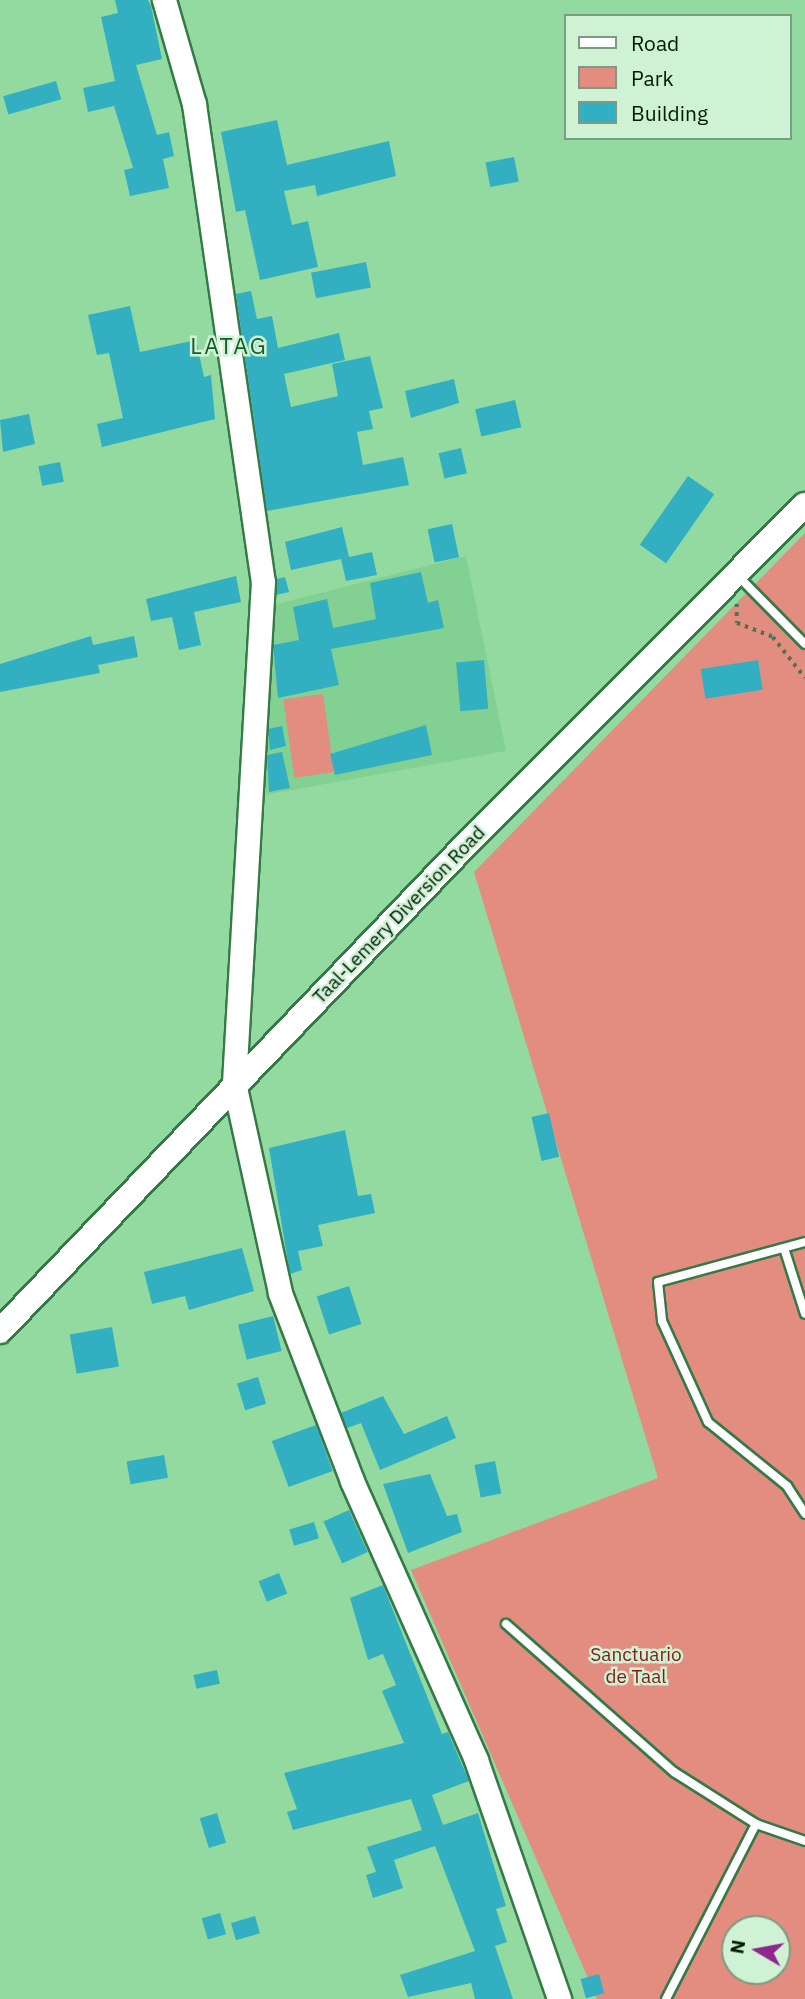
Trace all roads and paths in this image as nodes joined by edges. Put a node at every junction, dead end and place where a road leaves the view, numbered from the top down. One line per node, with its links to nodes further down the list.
1 (164, 0): 6 (street)
2 (805, 505): 3 (main road, Taal-Lemery Diversion Road)
3 (736, 574): 4 (lane); 5 (path); 6 (main road, Taal-Lemery Diversion Road)
4 (805, 644)
5 (805, 678)
6 (234, 1083): 10 (main road, Taal-Lemery Diversion Road); 15 (street)
7 (805, 1242): 8 (lane)
8 (784, 1248): 9 (lane); 11 (lane)
9 (805, 1314)
10 (0, 1331)
11 (805, 1514)
12 (506, 1624): 13 (lane)
13 (756, 1824): 14 (lane); 16 (lane)
14 (805, 1841)
15 (559, 1999)
16 (666, 1999)

